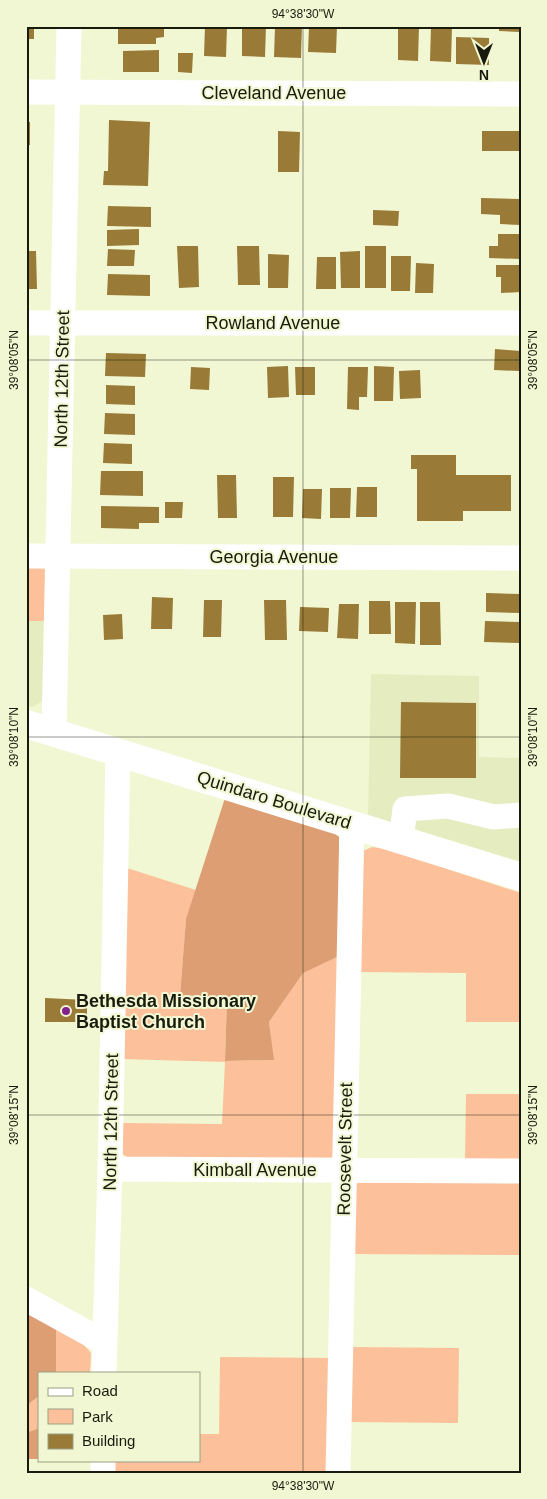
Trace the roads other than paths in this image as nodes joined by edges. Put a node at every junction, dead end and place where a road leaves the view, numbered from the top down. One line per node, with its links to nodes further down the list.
1 (69, 26): 3 (street, North 12th Street)
2 (26, 92): 3 (street, Cleveland Avenue)
3 (67, 92): 4 (street, Cleveland Avenue); 6 (street, North 12th Street)
4 (521, 94)
5 (26, 323): 6 (street, Rowland Avenue)
6 (63, 323): 7 (street, Rowland Avenue); 9 (street, North 12th Street)
7 (521, 323)
8 (26, 556): 9 (street, Georgia Avenue)
9 (57, 556): 10 (street, Georgia Avenue); 12 (street, North 12th Street)
10 (521, 558)
11 (26, 724): 12 (main road, Quindaro Boulevard)
12 (54, 732): 13 (main road, Quindaro Boulevard)
13 (118, 751): 15 (main road, Quindaro Boulevard); 18 (street, North 12th Street)
14 (521, 815): 16 (street)
15 (352, 825): 16 (main road, Quindaro Boulevard); 19 (street, Roosevelt Street)
16 (401, 840): 17 (main road, Quindaro Boulevard)
17 (521, 877)
18 (110, 1170): 19 (street, Kimball Avenue); 22 (street, North 12th Street)
19 (345, 1170): 20 (street, Kimball Avenue); 24 (street, Roosevelt Street)
20 (521, 1171)
21 (26, 1299): 22 (street)
22 (104, 1342): 23 (street, North 12th Street)
23 (104, 1372)
24 (338, 1473)

